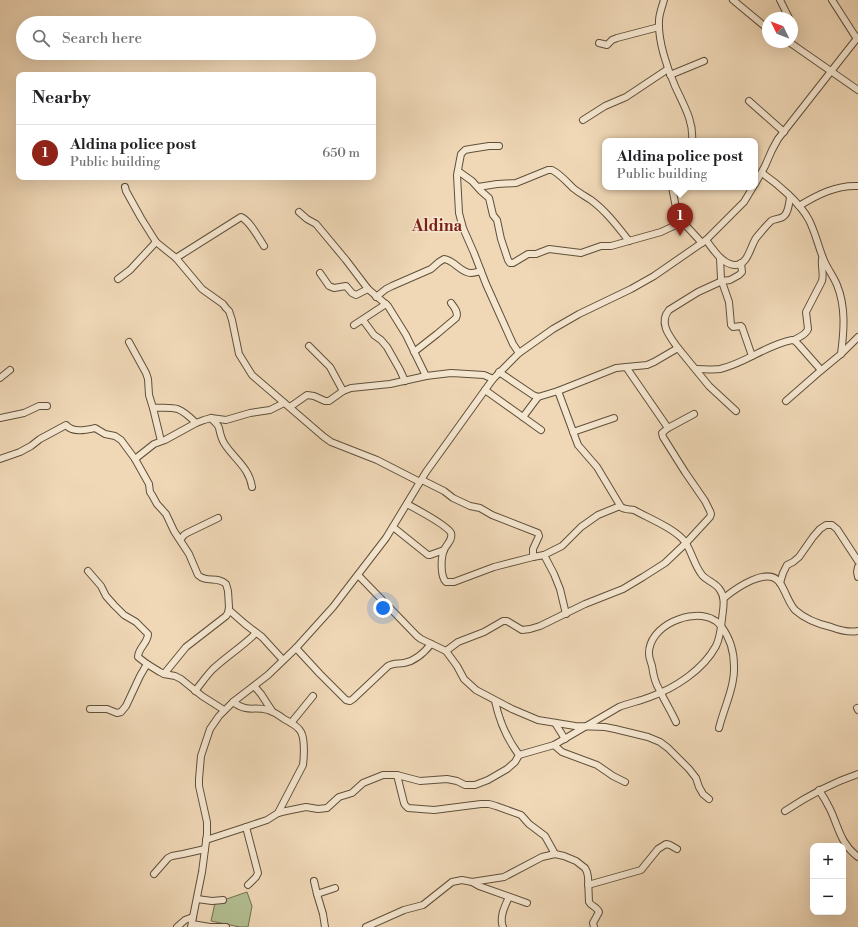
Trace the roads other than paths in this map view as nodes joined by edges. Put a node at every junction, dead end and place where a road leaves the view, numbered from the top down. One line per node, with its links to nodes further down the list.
1 (664, 0): 7 (street)
2 (733, 0): 6 (street)
3 (780, 0): 5 (street)
4 (832, 0): 8 (street)
5 (786, 12)
6 (762, 24)
7 (659, 26): 9 (street); 12 (street)
8 (857, 38): 13 (street)
9 (599, 43)
10 (798, 47): 13 (street)
11 (704, 61): 14 (street)
12 (668, 69): 14 (street); 17 (street)
13 (831, 71): 15 (street); 18 (street)
14 (670, 75): 19 (street)
15 (858, 90)
16 (749, 101): 18 (street)
17 (583, 120)
18 (784, 132): 22 (street)
19 (692, 138)
20 (499, 146): 21 (street)
21 (458, 171): 26 (street); 41 (street)
22 (762, 173): 23 (street); 29 (street)
23 (758, 179)
24 (858, 186): 30 (street)
25 (125, 187): 34 (street)
26 (478, 187): 33 (street); 33 (street)
27 (673, 190): 32 (street)
28 (751, 190): 35 (street)
29 (790, 197): 30 (street); 40 (street)
30 (799, 206): 37 (street)
31 (299, 212): 45 (street)
32 (682, 222): 33 (street); 35 (street)
33 (629, 241)
34 (156, 242): 38 (street); 43 (street)
35 (704, 242): 39 (street); 57 (street)
36 (264, 246): 38 (street)
37 (822, 256): 52 (street); 58 (street)
38 (176, 258): 74 (street)
39 (720, 258): 40 (street); 44 (street)
40 (741, 263): 44 (street)
41 (480, 271): 46 (street); 57 (street)
42 (320, 273): 45 (street)
43 (118, 279)
44 (722, 281): 55 (street); 59 (street)
45 (368, 289): 46 (street)
46 (376, 297): 48 (street)
47 (451, 303): 56 (street)
48 (386, 304): 49 (street); 56 (street)
49 (363, 320): 50 (street); 68 (street)
50 (354, 325)
51 (858, 337): 58 (street)
52 (794, 340): 59 (street); 63 (street)
53 (129, 342): 76 (street)
54 (309, 346): 70 (street)
55 (678, 348): 60 (street); 61 (street)
56 (414, 352): 65 (street)
57 (519, 353): 64 (street)
58 (841, 354): 63 (street)
59 (752, 356): 61 (street)
60 (626, 367): 71 (street); 86 (street)
61 (696, 369): 77 (street)
62 (10, 370): 66 (street)
63 (821, 370): 73 (street)
64 (499, 372): 67 (street); 72 (street)
65 (426, 376): 67 (street); 68 (street)
66 (0, 378)
67 (493, 378): 69 (street)
68 (404, 381): 70 (street)
69 (485, 390): 79 (street); 92 (street)
70 (343, 391): 74 (street)
71 (558, 391): 72 (street); 88 (street)
72 (538, 397): 79 (street)
73 (786, 401)
74 (287, 405): 83 (street); 92 (street)
75 (47, 406): 80 (street)
76 (153, 408): 84 (street); 89 (street)
77 (736, 411)
78 (694, 414): 86 (street)
79 (523, 417): 87 (street)
80 (0, 418)
81 (211, 418): 83 (street); 84 (street); 85 (street)
82 (614, 418): 88 (street)
83 (224, 420): 85 (street)
84 (196, 423): 89 (street)
85 (219, 426): 93 (street)
86 (668, 428): 99 (street)
87 (541, 430)
88 (573, 432): 95 (street)
89 (161, 441): 91 (street)
90 (0, 458): 91 (street)
91 (135, 459): 98 (street)
92 (421, 481): 94 (street); 102 (street)
93 (252, 487)
94 (407, 504): 97 (street); 100 (street)
95 (620, 506): 99 (street); 101 (street)
96 (218, 518): 98 (street)
97 (393, 528): 100 (street); 106 (street)
98 (180, 540): 110 (street)
99 (686, 543): 109 (street); 111 (street)
100 (444, 550): 102 (street)
101 (544, 555): 102 (street); 111 (street)
102 (533, 557)
103 (858, 561): 108 (street)
104 (858, 567): 107 (street)
105 (88, 571): 119 (street)
106 (358, 575): 115 (street); 116 (street)
107 (858, 577)
108 (780, 582): 109 (street); 113 (street)
109 (724, 598): 112 (street)
110 (229, 610): 114 (street); 120 (street)
111 (566, 614): 117 (street)
112 (721, 627): 123 (street); 123 (street); 134 (street)
113 (858, 631)
114 (256, 632): 118 (street); 122 (street)
115 (431, 644): 116 (street); 117 (street)
116 (296, 648): 118 (street)
117 (446, 651): 125 (street)
118 (283, 660): 121 (street)
119 (147, 664): 120 (street); 127 (street)
120 (164, 674): 122 (street)
121 (254, 686): 126 (street); 129 (street)
122 (195, 691): 128 (street)
123 (661, 693): 130 (street); 133 (street)
124 (313, 696): 131 (street)
125 (495, 701): 132 (street); 137 (street)
126 (233, 702): 128 (street); 129 (street)
127 (90, 709)
128 (224, 710): 146 (street)
129 (272, 711): 131 (street)
130 (676, 722)
131 (291, 723): 144 (street)
132 (555, 723): 133 (street); 135 (street)
133 (586, 727): 135 (street); 142 (street)
134 (719, 728)
135 (565, 739): 136 (street)
136 (554, 745): 137 (street); 140 (street)
137 (519, 755): 139 (street)
138 (858, 774): 141 (street)
139 (397, 775): 144 (street); 149 (street)
140 (625, 782)
141 (819, 790): 143 (street); 150 (street)
142 (709, 799)
143 (785, 811)
144 (278, 813): 145 (street)
145 (246, 828): 146 (street); 154 (street)
146 (206, 840): 147 (street)
147 (204, 849): 151 (street); 159 (street)
148 (677, 849): 155 (street)
149 (555, 854): 153 (street); 155 (street)
150 (858, 857)
151 (154, 874)
152 (314, 882): 157 (street)
153 (472, 882): 158 (street); 166 (street)
154 (248, 885)
155 (588, 885): 168 (street)
156 (335, 888): 157 (street)
157 (317, 894): 165 (street)
158 (509, 897): 161 (street); 167 (street)
159 (197, 899): 160 (street); 162 (street)
160 (223, 900)
161 (527, 903)
162 (192, 923): 163 (street); 164 (street)
163 (178, 927)
164 (226, 927)
165 (324, 927)
166 (366, 927)
167 (503, 927)
168 (594, 927)

